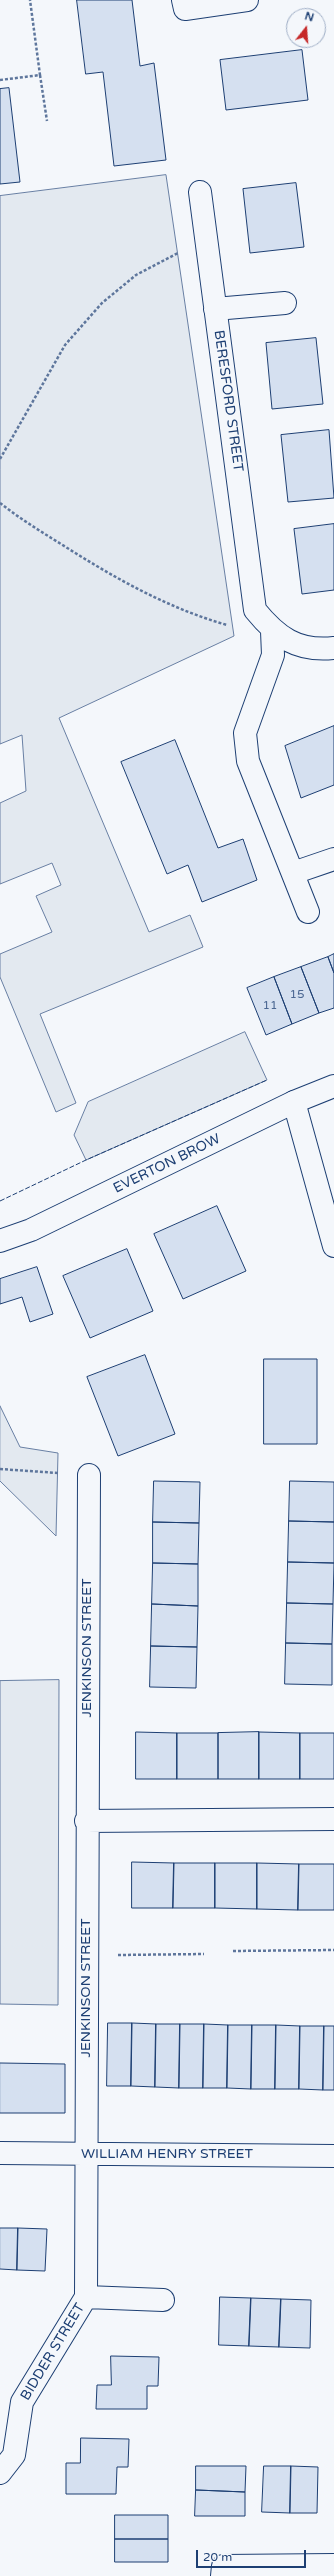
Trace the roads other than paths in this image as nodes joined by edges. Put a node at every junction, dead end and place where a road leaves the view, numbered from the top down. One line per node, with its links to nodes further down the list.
1 (183, 0): 2 (street)
2 (247, 0)
3 (200, 192): 5 (street, BERESFORD STREET)
4 (285, 303): 5 (street)
5 (215, 309): 6 (street, BERESFORD STREET)
6 (272, 631): 7 (street); 9 (street)
7 (334, 648)
8 (334, 859): 9 (street)
9 (293, 873): 10 (street)
10 (308, 912)
11 (334, 1086): 12 (street, EVERTON BROW)
12 (294, 1102): 13 (street, EVERTON BROW); 14 (street)
13 (0, 1241)
14 (334, 1246)
15 (89, 1475): 17 (street, JENKINSON STREET)
16 (334, 1819): 17 (street)
17 (86, 1821): 19 (street, JENKINSON STREET)
18 (0, 2153): 19 (street, WILLIAM HENRY STREET)
19 (85, 2154): 20 (street, WILLIAM HENRY STREET); 21 (street, BIDDER STREET)
20 (334, 2156)
21 (86, 2297): 22 (street); 23 (street, BIDDER STREET)
22 (163, 2300)
23 (0, 2473)
24 (334, 2565): 25 (street)
25 (222, 2576)

